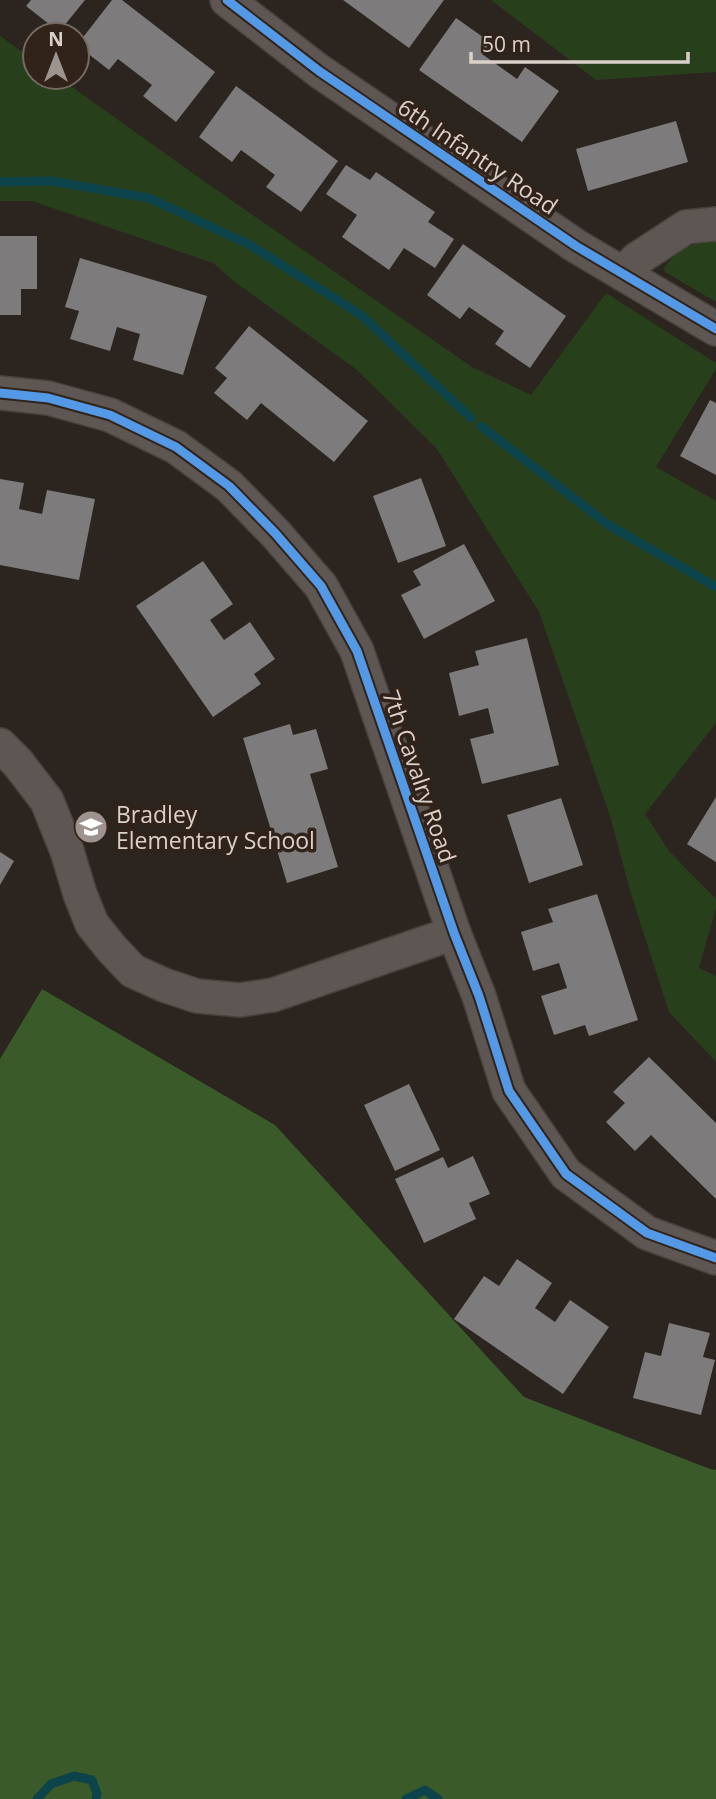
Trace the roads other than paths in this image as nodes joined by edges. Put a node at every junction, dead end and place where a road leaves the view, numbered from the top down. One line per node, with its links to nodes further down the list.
1 (227, 0): 3 (street, 6th Infantry Road)
2 (716, 224): 3 (street)
3 (623, 274): 4 (street, 6th Infantry Road)
4 (716, 329)
5 (0, 393): 7 (street, 7th Cavalry Road)
6 (0, 745): 7 (street)
7 (454, 933): 8 (street, 7th Cavalry Road)
8 (716, 1258)

